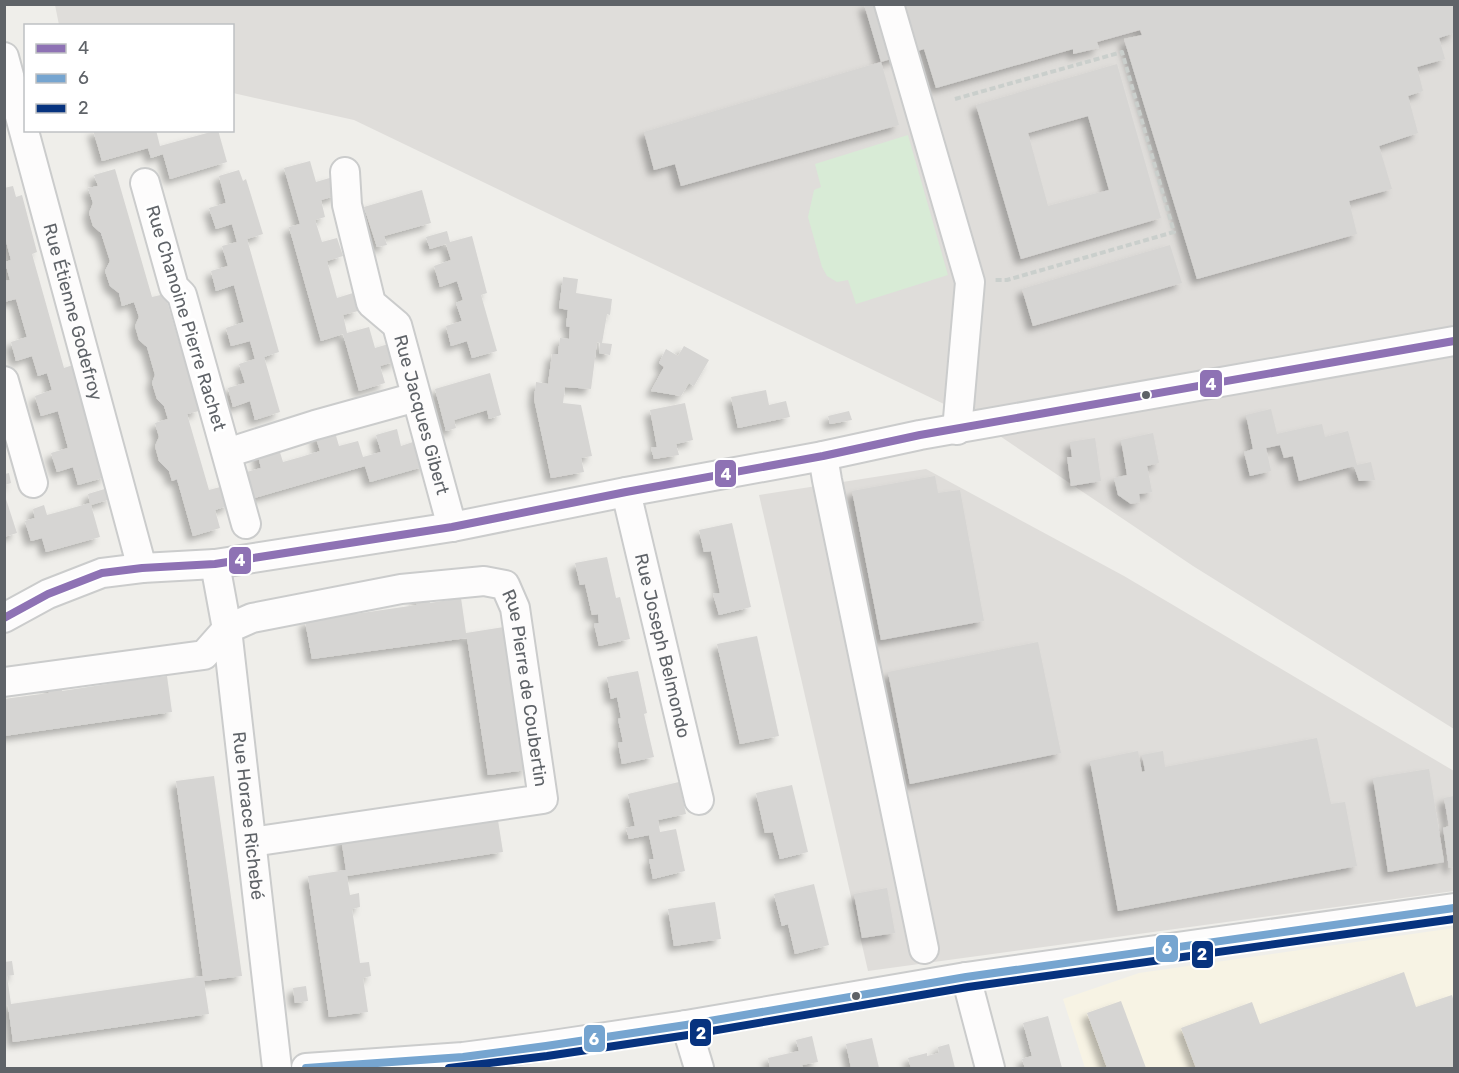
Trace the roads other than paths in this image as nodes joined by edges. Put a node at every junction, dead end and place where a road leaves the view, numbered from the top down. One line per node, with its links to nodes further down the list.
1 (889, 4): 10 (street)
2 (4, 57): 3 (street, Rue Étienne Godefroy)
3 (24, 131)
4 (24, 132): 18 (street, Rue Étienne Godefroy)
5 (345, 172): 9 (street, Rue Jacques Gibert)
6 (145, 183): 11 (street, Rue Chanoine Pierre Rachet)
7 (1455, 341): 10 (street)
8 (4, 381): 13 (street)
9 (416, 397): 11 (street, Rue Chanoine Pierre Rachet); 16 (street, Rue Jacques Gibert)
10 (957, 430): 12 (street)
11 (227, 453): 15 (street, Rue Chanoine Pierre Rachet)
12 (823, 456): 14 (street); 25 (street)
13 (33, 483)
14 (626, 492): 16 (street); 22 (street, Rue Joseph Belmondo)
15 (246, 524)
16 (452, 527): 17 (street)
17 (215, 564): 18 (street); 20 (street, Rue Horace Richebé)
18 (142, 568): 19 (street)
19 (4, 618)
20 (227, 628): 21 (street, Rue Pierre de Coubertin); 23 (street, Rue Horace Richebé); 23 (street, Rue Pierre de Coubertin)
21 (4, 682)
22 (699, 800)
23 (252, 842): 29 (street, Rue Horace Richebé)
24 (1455, 908): 26 (street)
25 (924, 949)
26 (966, 977): 27 (street); 32 (street)
27 (686, 1025): 28 (street); 31 (street)
28 (548, 1057): 30 (street)
29 (277, 1068)
30 (306, 1068)
31 (699, 1068)
32 (990, 1068)

